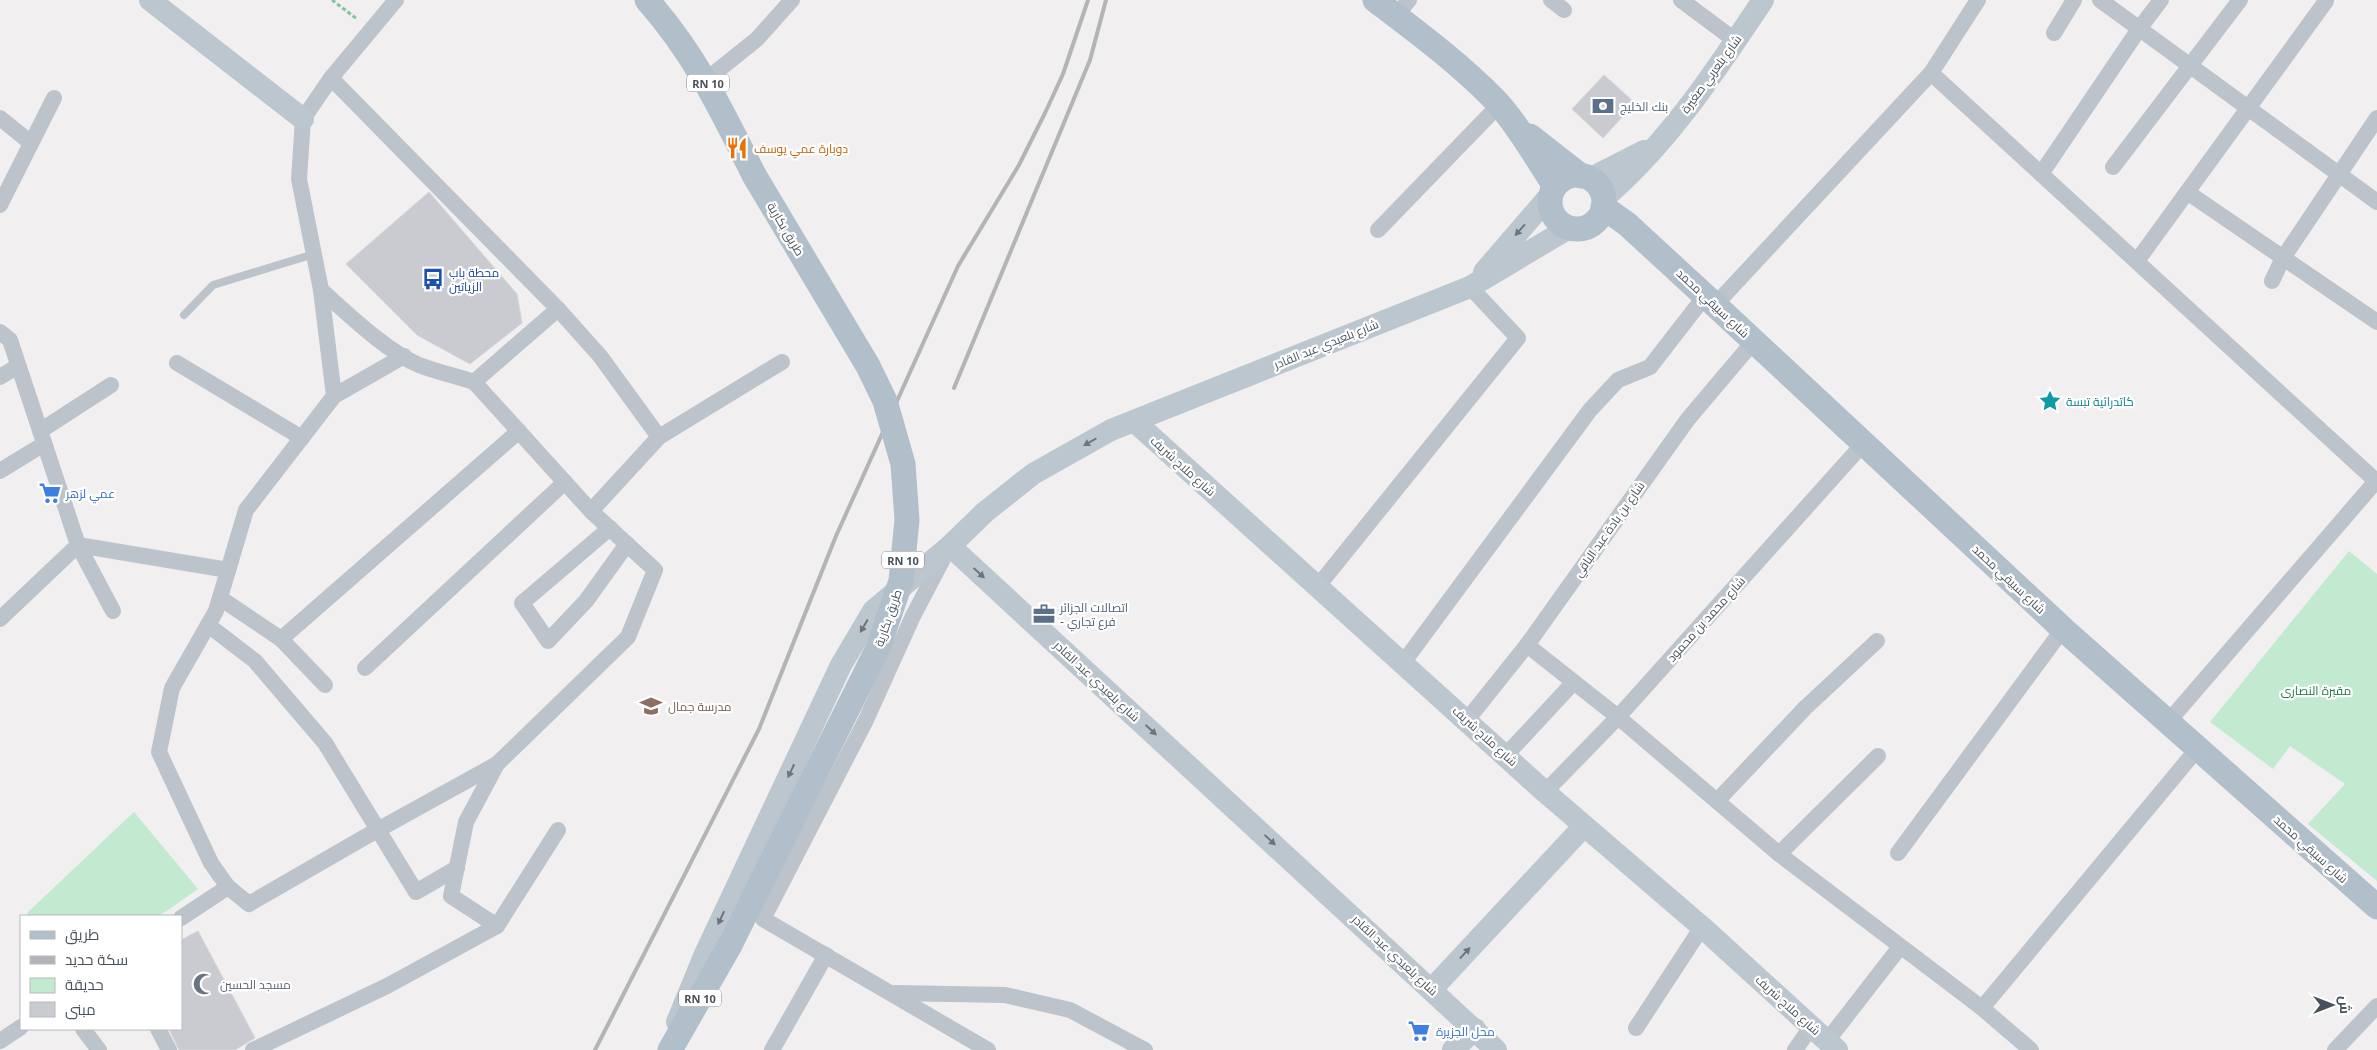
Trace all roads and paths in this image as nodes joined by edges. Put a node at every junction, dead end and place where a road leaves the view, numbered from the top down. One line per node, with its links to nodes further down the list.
1 (150, 0): 29 (main road)
2 (332, 0): 16 (path)
3 (396, 0): 16 (street)
4 (647, 0): 23 (main road, RN 10)
5 (792, 0): 23 (street)
6 (1375, 0): 15 (main road)
7 (1681, 0): 19 (street)
8 (1763, 0): 19 (main road, شارع بلعربي صغيرة)
9 (1978, 0): 21 (street)
10 (2074, 0): 18 (street)
11 (2100, 0): 17 (street)
12 (2162, 0): 17 (street)
13 (2240, 0): 20 (street)
14 (2326, 1): 26 (street)
15 (1403, 8): 25 (main road)
16 (371, 29): 22 (street)
17 (2139, 29): 20 (street); 34 (street)
18 (2054, 33)
19 (1736, 40): 32 (main road, شارع بلعربي صغيرة)
20 (2191, 67): 26 (street); 33 (street)
21 (1931, 73): 34 (street); 51 (street)
22 (331, 78): 29 (street); 52 (street)
23 (706, 80): 129 (main road, طريق بكارية / RN 10, bridge)
24 (54, 98): 31 (street)
25 (1499, 105): 30 (main road); 43 (street)
26 (2248, 108): 35 (street); 38 (street)
27 (0, 118): 31 (street)
28 (2377, 118): 35 (street)
29 (302, 119): 45 (street)
30 (1515, 125): 36 (main road); 37 (main road)
31 (31, 143): 41 (street)
32 (1656, 145): 36 (main road, شارع بلعربي صغيرة); 40 (main road, شارع بلعربي صغيرة)
33 (2113, 167)
34 (2041, 174): 47 (street)
35 (2339, 174): 39 (street); 46 (street)
36 (1585, 177): 37 (main road); 40 (main road)
37 (1553, 190): 42 (main road); 49 (main road, شارع بلعيدي عبد القادر, one-way to 49)
38 (2187, 192): 46 (street); 47 (street)
39 (2377, 202)
40 (1603, 203): 42 (main road); 44 (main road, شارع سبيقي محمد)
41 (0, 205)
42 (1574, 228): 44 (main road); 49 (main road, شارع بلعيدي عبد القادر)
43 (1378, 230)
44 (1648, 243): 51 (main road, شارع سبيقي محمد)
45 (314, 254): 50 (street); 53 (lane)
46 (2284, 258): 48 (street); 54 (street)
47 (2137, 261): 72 (street)
48 (2272, 281)
49 (1470, 287): 65 (main road, شارع بلعيدي عبد القادر); 80 (street)
50 (321, 290): 57 (street); 64 (street)
51 (1710, 301): 56 (main road, شارع سبيقي محمد); 89 (street)
52 (558, 309): 62 (street); 68 (street)
53 (184, 315)
54 (2377, 322)
55 (0, 332): 60 (street)
56 (1754, 341): 70 (main road, شارع سبيقي محمد); 88 (street, شارع بن بادة عبد الباقي)
57 (404, 356): 62 (street); 64 (street)
58 (782, 362): 68 (street)
59 (177, 363): 69 (street)
60 (18, 366): 61 (street); 67 (street)
61 (0, 377)
62 (474, 382): 66 (street)
63 (111, 385): 67 (street)
64 (334, 396): 69 (street)
65 (1134, 421): 78 (main road, شارع بلعيدي عبد القادر, one-way to 78); 80 (main road, شارع ملاح شريف)
66 (519, 431): 73 (street); 86 (street)
67 (42, 437): 71 (street); 77 (street)
68 (659, 437): 74 (street)
69 (302, 438): 79 (street)
70 (1864, 443): 85 (main road, شارع سبيقي محمد); 93 (street, شارع محمد بن محمود)
71 (0, 471)
72 (2376, 481): 95 (street)
73 (565, 482): 74 (street); 90 (street)
74 (591, 511): 75 (street)
75 (610, 528): 76 (street); 76 (street)
76 (627, 544): 99 (street)
77 (78, 545): 79 (street); 82 (street); 83 (street)
78 (950, 546): 114 (street); 115 (main road, شارع بلعيدي عبد القادر, one-way to 115); 129 (main road, one-way to 129)
79 (228, 570): 81 (street)
80 (1318, 586): 89 (main road, شارع ملاح شريف)
81 (220, 598): 84 (street); 86 (street)
82 (113, 611)
83 (0, 619)
84 (208, 625): 103 (street); 108 (street)
85 (2063, 629): 95 (main road, شارع سبيقي محمد); 105 (street)
86 (281, 639): 92 (street)
87 (1877, 641): 101 (street)
88 (1527, 645): 91 (street); 94 (street, شارع بن بادة عبد الباقي)
89 (1403, 664): 94 (main road, شارع ملاح شريف)
90 (365, 668)
91 (1573, 683): 93 (street); 97 (street)
92 (325, 685)
93 (1618, 718): 100 (street, شارع محمد بن محمود); 101 (street)
94 (1467, 720): 97 (main road, شارع ملاح شريف)
95 (2168, 722): 96 (main road, شارع سبيقي محمد)
96 (2198, 748): 109 (main road, شارع سبيقي محمد); 118 (street)
97 (1506, 755): 100 (main road, شارع ملاح شريف)
98 (1878, 756): 106 (street)
99 (497, 764): 103 (street); 107 (street)
100 (1545, 792): 102 (main road, شارع ملاح شريف)
101 (1717, 800): 106 (street)
102 (1584, 826): 112 (main road, شارع ملاح شريف); 115 (main road, one-way to 102)
103 (378, 830): 107 (street); 108 (street)
104 (558, 830): 111 (street)
105 (1898, 853)
106 (1779, 854): 113 (street)
107 (457, 868): 111 (street)
108 (228, 887): 110 (street)
109 (2377, 907)
110 (182, 917)
111 (496, 926): 128 (street)
112 (1702, 927): 120 (street); 124 (main road, شارع ملاح شريف)
113 (1900, 947): 118 (street); 124 (street)
114 (826, 955): 116 (street); 130 (street)
115 (1432, 989): 121 (main road, شارع بلعيدي عبد القادر)
116 (893, 993): 131 (street); 132 (street)
117 (2377, 1006): 137 (street)
118 (1982, 1008): 136 (street)
119 (20, 1028): 125 (street)
120 (1636, 1028)
121 (1475, 1029): 133 (main road); 134 (main road, شارع بلعيدي عبد القادر)
122 (85, 1030): 126 (street)
123 (159, 1030): 127 (street)
124 (1825, 1039): 135 (street)
125 (0, 1041)
126 (99, 1050)
127 (169, 1050)
128 (253, 1050)
129 (669, 1050)
130 (772, 1050)
131 (988, 1050)
132 (1145, 1050)
133 (1453, 1050)
134 (1496, 1050)
135 (1795, 1050)
136 (2031, 1050)
137 (2335, 1050)

